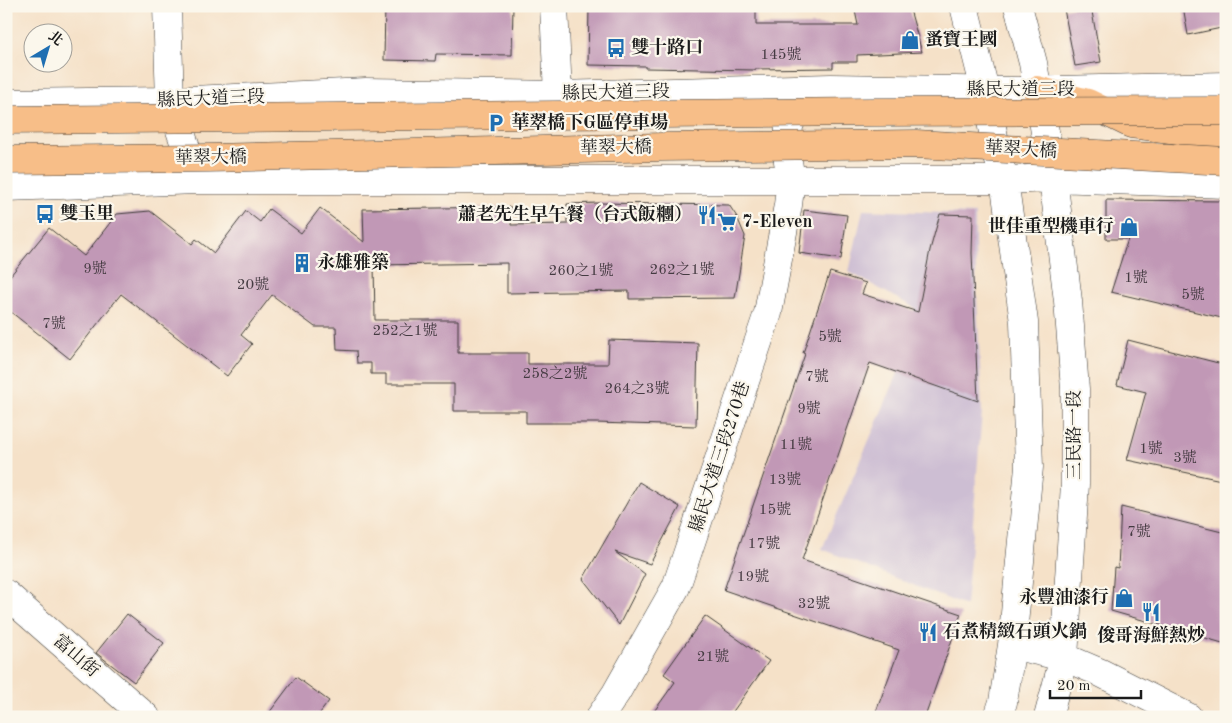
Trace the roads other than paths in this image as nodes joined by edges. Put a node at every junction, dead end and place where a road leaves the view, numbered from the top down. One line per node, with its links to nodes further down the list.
1 (167, 6): 10 (street)
2 (554, 6): 9 (street)
3 (964, 6): 7 (street)
4 (1018, 6): 8 (street, 三民路一段)
5 (1226, 86): 8 (street, 縣民大道三段)
6 (831, 88): 7 (street, 縣民大道三段); 9 (street, 縣民大道三段); 19 (street, 縣民大道三段270巷)
7 (985, 90): 8 (street, 縣民大道三段); 20 (street)
8 (1038, 90): 14 (highway); 17 (street, 三民路一段)
9 (558, 95): 10 (street, 縣民大道三段)
10 (170, 101): 11 (street, 縣民大道三段); 18 (street)
11 (6, 103)
12 (1226, 111): 13 (highway, 華翠大橋, bridge)
13 (6, 120)
14 (1226, 136)
15 (6, 160): 16 (highway, 華翠大橋, bridge)
16 (1226, 161)
17 (1050, 165): 20 (street); 21 (street); 25 (street, 三民路一段)
18 (197, 180): 19 (street); 22 (street)
19 (791, 180): 20 (street); 27 (street, 縣民大道三段270巷)
20 (1004, 180): 24 (street)
21 (1226, 184)
22 (6, 187)
23 (6, 594): 26 (street, 富山街)
24 (1012, 645): 25 (street); 28 (street)
25 (1064, 657): 29 (street, 三民路一段); 30 (street)
26 (146, 717)
27 (600, 717)
28 (998, 717)
29 (1048, 717)
30 (1188, 717)

